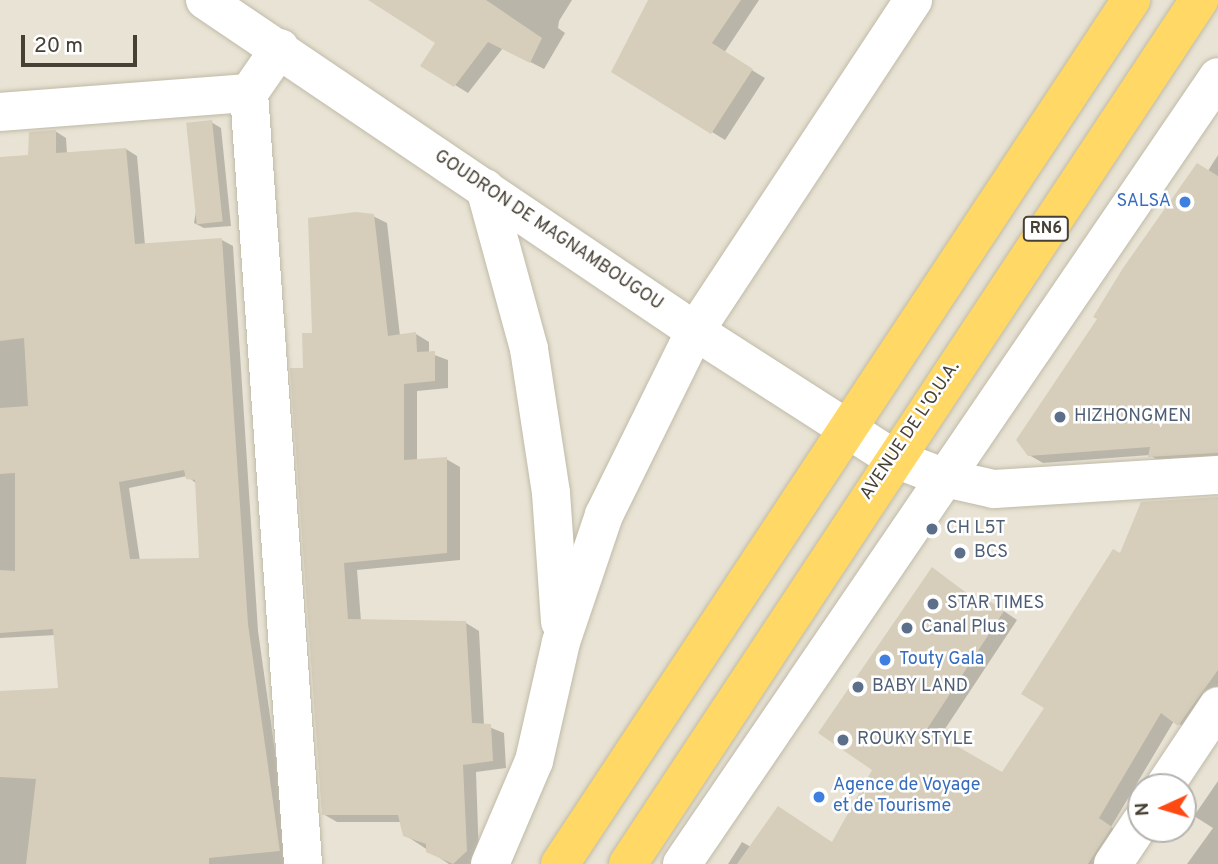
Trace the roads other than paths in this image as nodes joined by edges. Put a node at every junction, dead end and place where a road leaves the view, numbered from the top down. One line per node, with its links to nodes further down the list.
1 (205, 0): 5 (street, GOUDRON DE MAGNAMBOUGOU)
2 (913, 0): 10 (street)
3 (1130, 0): 11 (highway)
4 (1199, 0): 12 (highway, AVENUE DE L'O.U.A. / RN6)
5 (280, 48): 6 (street); 9 (street, GOUDRON DE MAGNAMBOUGOU)
6 (249, 93): 8 (street); 19 (street)
7 (1211, 98): 14 (street)
8 (0, 112)
9 (485, 188): 10 (street, GOUDRON DE MAGNAMBOUGOU); 15 (street)
10 (695, 331): 11 (street, GOUDRON DE MAGNAMBOUGOU); 15 (street)
11 (849, 429): 12 (street, GOUDRON DE MAGNAMBOUGOU); 21 (highway)
12 (893, 458): 14 (street, GOUDRON DE MAGNAMBOUGOU); 22 (highway, AVENUE DE L'O.U.A. / RN6)
13 (1218, 475): 14 (street, GOUDRON DE MAGNAMBOUGOU)
14 (945, 478): 23 (street)
15 (562, 642): 20 (street)
16 (1218, 706): 17 (street)
17 (1173, 773)
18 (1127, 843): 24 (street)
19 (303, 864)
20 (490, 864)
21 (560, 864)
22 (628, 864)
23 (682, 864)
24 (1113, 864)

